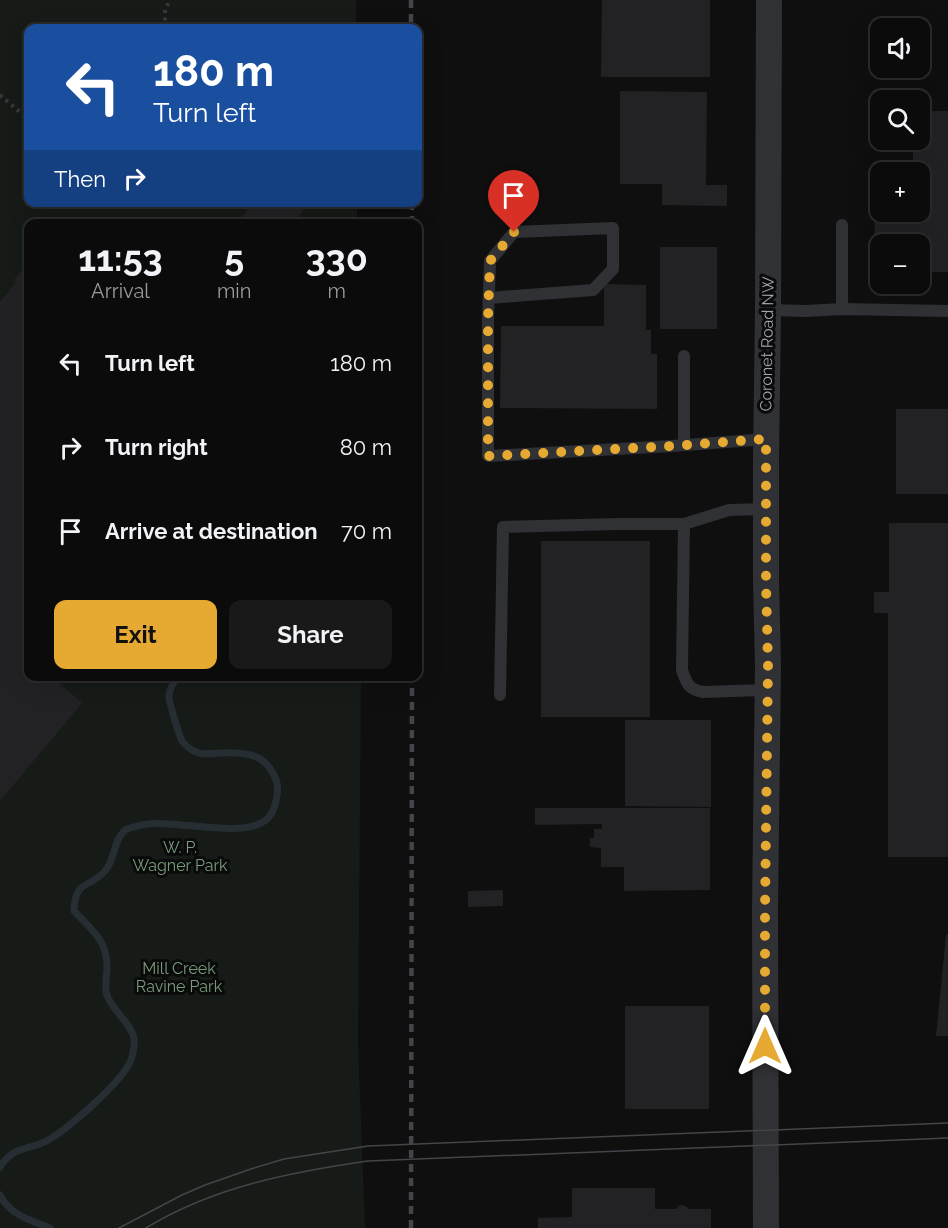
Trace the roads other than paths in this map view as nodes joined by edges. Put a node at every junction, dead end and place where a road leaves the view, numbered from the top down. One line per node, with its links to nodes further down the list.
1 (769, 0): 5 (street, Coronet Road NW)
2 (842, 225): 4 (lane)
3 (489, 298): 3 (lane); 9 (lane)
4 (842, 309): 5 (lane); 6 (lane)
5 (768, 310): 8 (street, Coronet Road NW)
6 (948, 311)
7 (684, 356): 9 (lane)
8 (766, 439): 9 (lane); 10 (street, Coronet Road NW)
9 (684, 445)
10 (766, 509): 11 (lane); 12 (street, Coronet Road NW)
11 (684, 524): 12 (lane); 13 (lane)
12 (767, 690): 14 (street, Coronet Road NW)
13 (500, 694)
14 (766, 1228)

